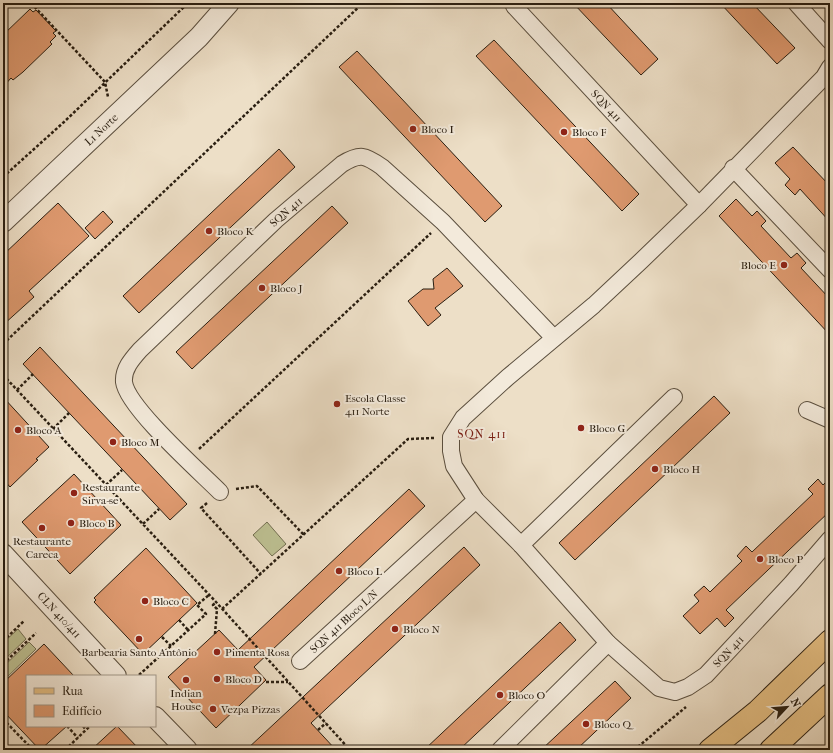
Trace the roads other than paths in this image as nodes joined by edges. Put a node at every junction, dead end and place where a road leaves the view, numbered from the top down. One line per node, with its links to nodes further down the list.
1 (229, 3): 5 (street, L1 Norte)
2 (242, 3): 5 (street, L1 Norte)
3 (796, 3): 6 (street)
4 (514, 6): 9 (street, SQN 411)
5 (199, 37): 10 (street, L1 Norte)
6 (830, 41)
7 (830, 67): 8 (street)
8 (733, 168): 9 (street); 11 (street)
9 (699, 205): 12 (street)
10 (3, 222)
11 (830, 270)
12 (554, 338): 16 (street, SQN 411); 17 (street, SQN 411)
13 (674, 397): 19 (street)
14 (808, 410): 15 (street)
15 (830, 420)
16 (220, 492)
17 (476, 500): 19 (street, SQN 411); 23 (street, SQN 411 Bloco L/N)
18 (830, 539): 22 (street, SQN 411)
19 (521, 545): 22 (street, SQN 411)
20 (3, 554): 24 (street, CLN 410/411)
21 (830, 642): 29 (main road)
22 (608, 643): 28 (street)
23 (300, 661)
24 (115, 675)
25 (830, 695): 30 (main road)
26 (156, 717): 27 (street)
27 (187, 750)
28 (500, 750)
29 (710, 750)
30 (771, 750)

